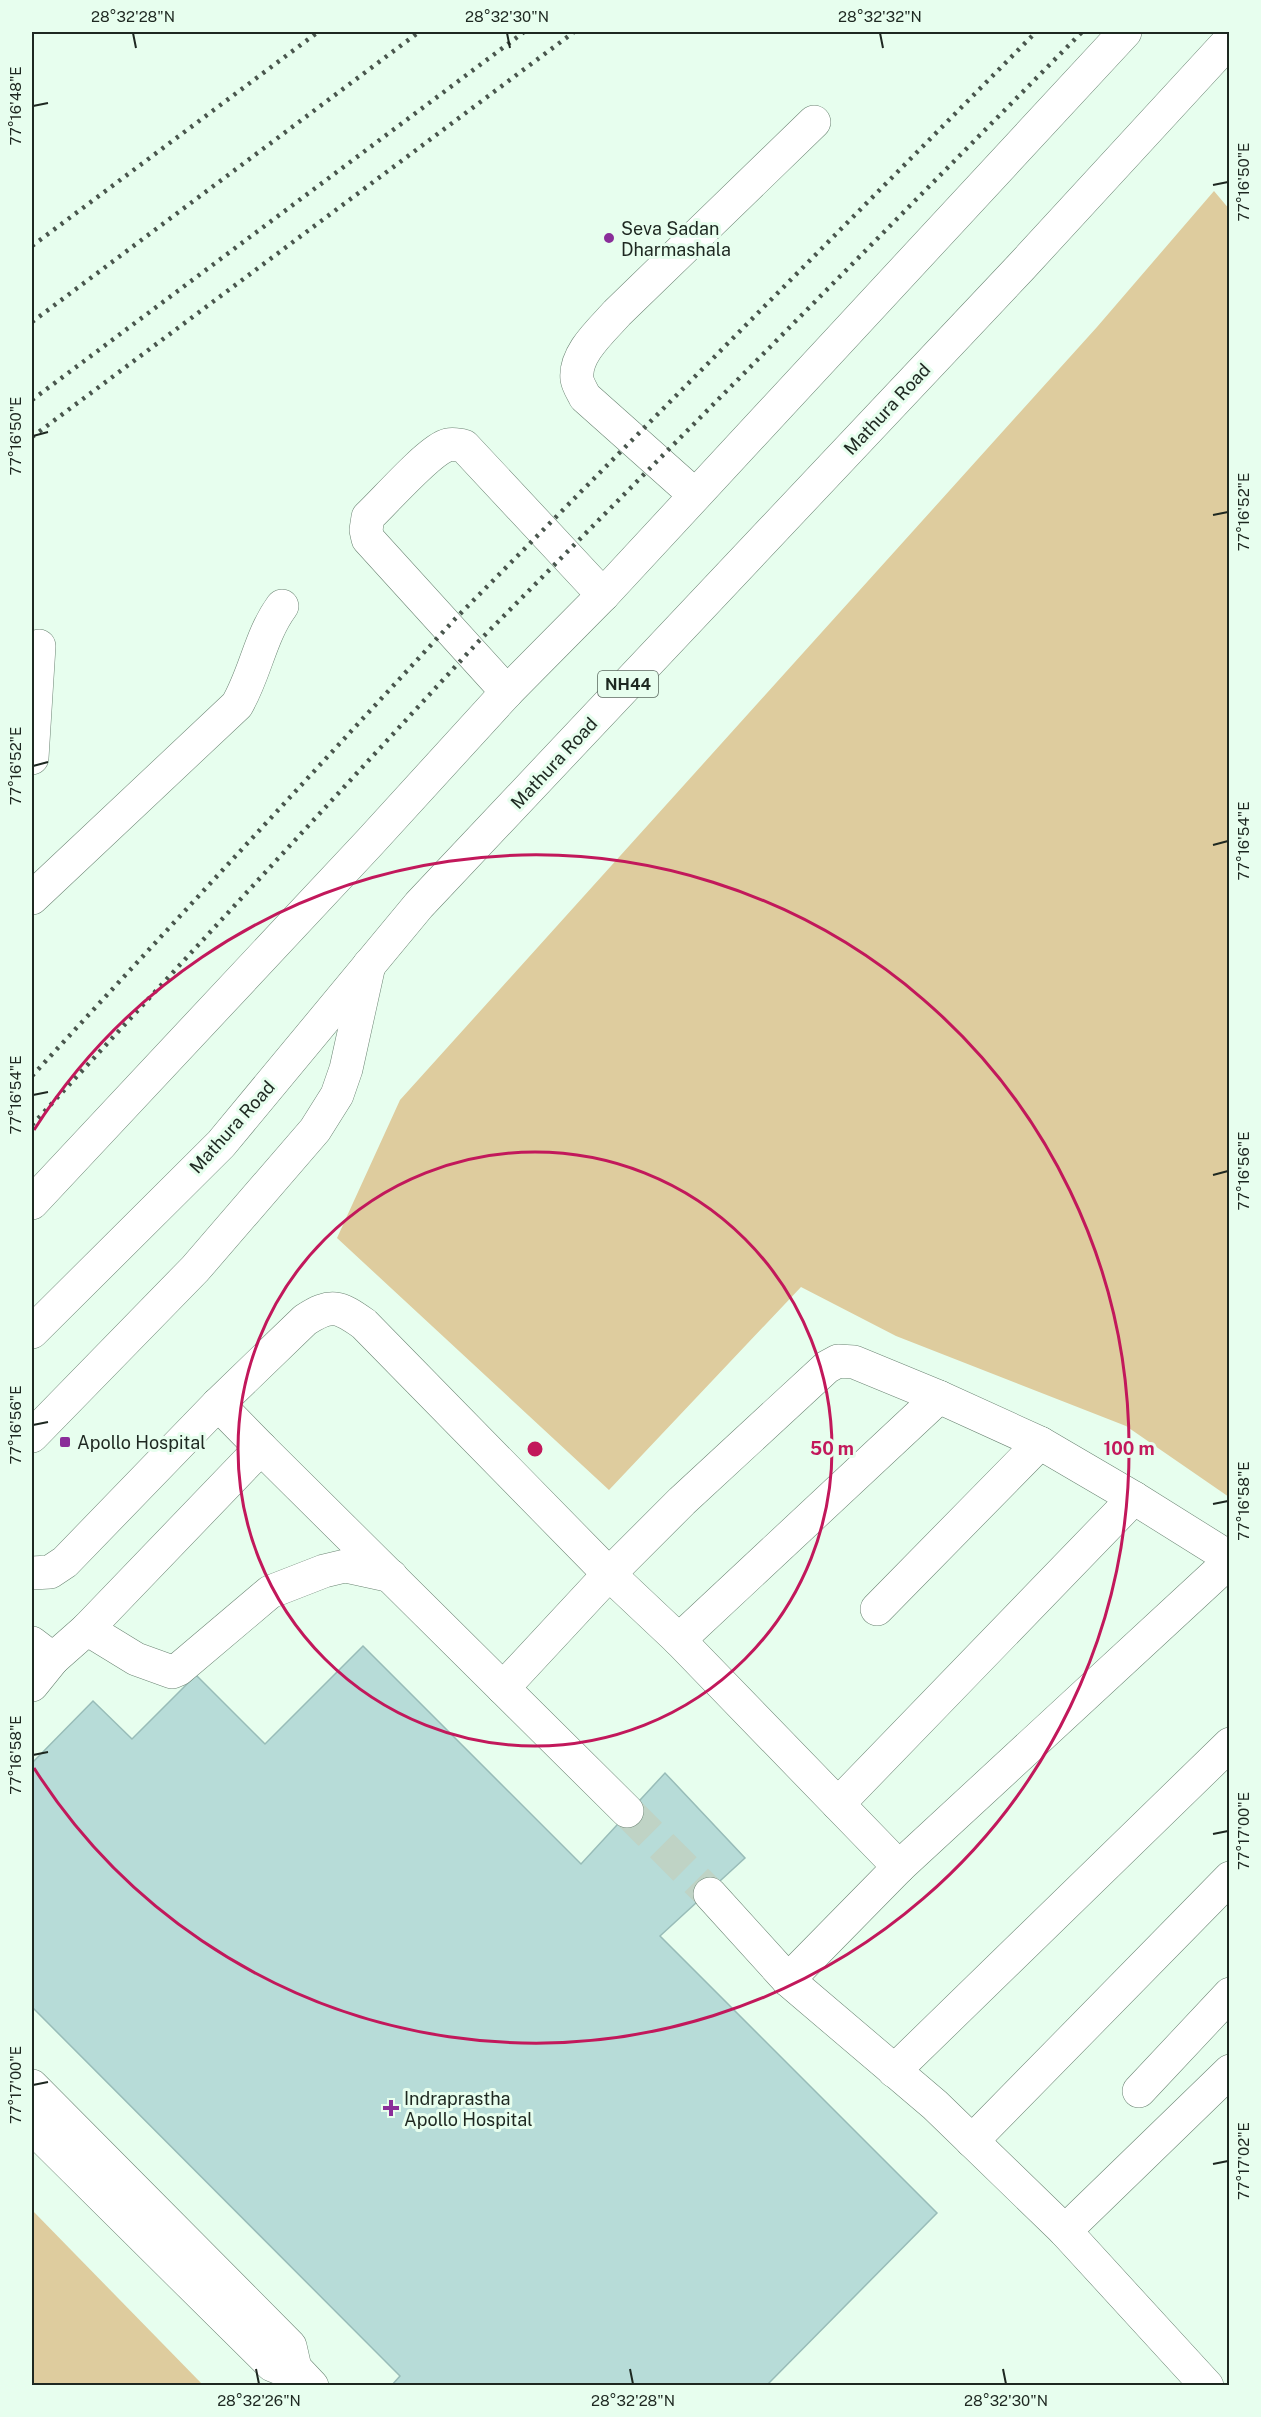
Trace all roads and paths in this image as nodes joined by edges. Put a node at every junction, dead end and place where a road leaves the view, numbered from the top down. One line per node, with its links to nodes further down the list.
1 (1125, 32): 4 (main road)
2 (1227, 47): 11 (main road, Mathura Road / NH44)
3 (814, 122): 4 (main road)
4 (695, 495): 5 (main road)
5 (603, 595): 8 (main road); 8 (main road)
6 (282, 606): 10 (main road)
7 (39, 646): 9 (main road)
8 (507, 692): 12 (main road)
9 (32, 758)
10 (32, 898)
11 (369, 965): 13 (main road, Mathura Road / NH44); 16 (main road)
12 (32, 1203)
13 (32, 1332)
14 (939, 1397): 17 (main road); 22 (main road); 26 (main road)
15 (218, 1404): 18 (main road); 21 (main road); 22 (main road)
16 (32, 1436)
17 (1040, 1443): 19 (main road); 24 (main road)
18 (261, 1448): 23 (main road); 25 (main road)
19 (1134, 1498): 20 (main road); 31 (main road)
20 (1230, 1559): 33 (main road)
21 (32, 1573)
22 (609, 1574): 26 (main road); 29 (main road)
23 (391, 1576): 25 (main road); 29 (main road)
24 (878, 1609)
25 (87, 1629): 27 (main road)
26 (679, 1640): 31 (main road)
27 (42, 1651): 28 (main road)
28 (32, 1685)
29 (503, 1688): 32 (main road)
30 (1230, 1744): 39 (main road)
31 (838, 1804): 33 (main road)
32 (627, 1811)
33 (899, 1867): 36 (main road)
34 (1230, 1878): 43 (main road)
35 (710, 1894): 36 (main road)
36 (788, 1980): 39 (main road)
37 (1230, 1994): 41 (main road)
38 (1230, 2070): 44 (main road)
39 (894, 2071): 43 (main road)
40 (32, 2086): 45 (main road)
41 (1139, 2091)
42 (32, 2127): 45 (main road)
43 (972, 2141): 44 (main road)
44 (1065, 2231): 46 (main road)
45 (306, 2380)
46 (1207, 2385)

